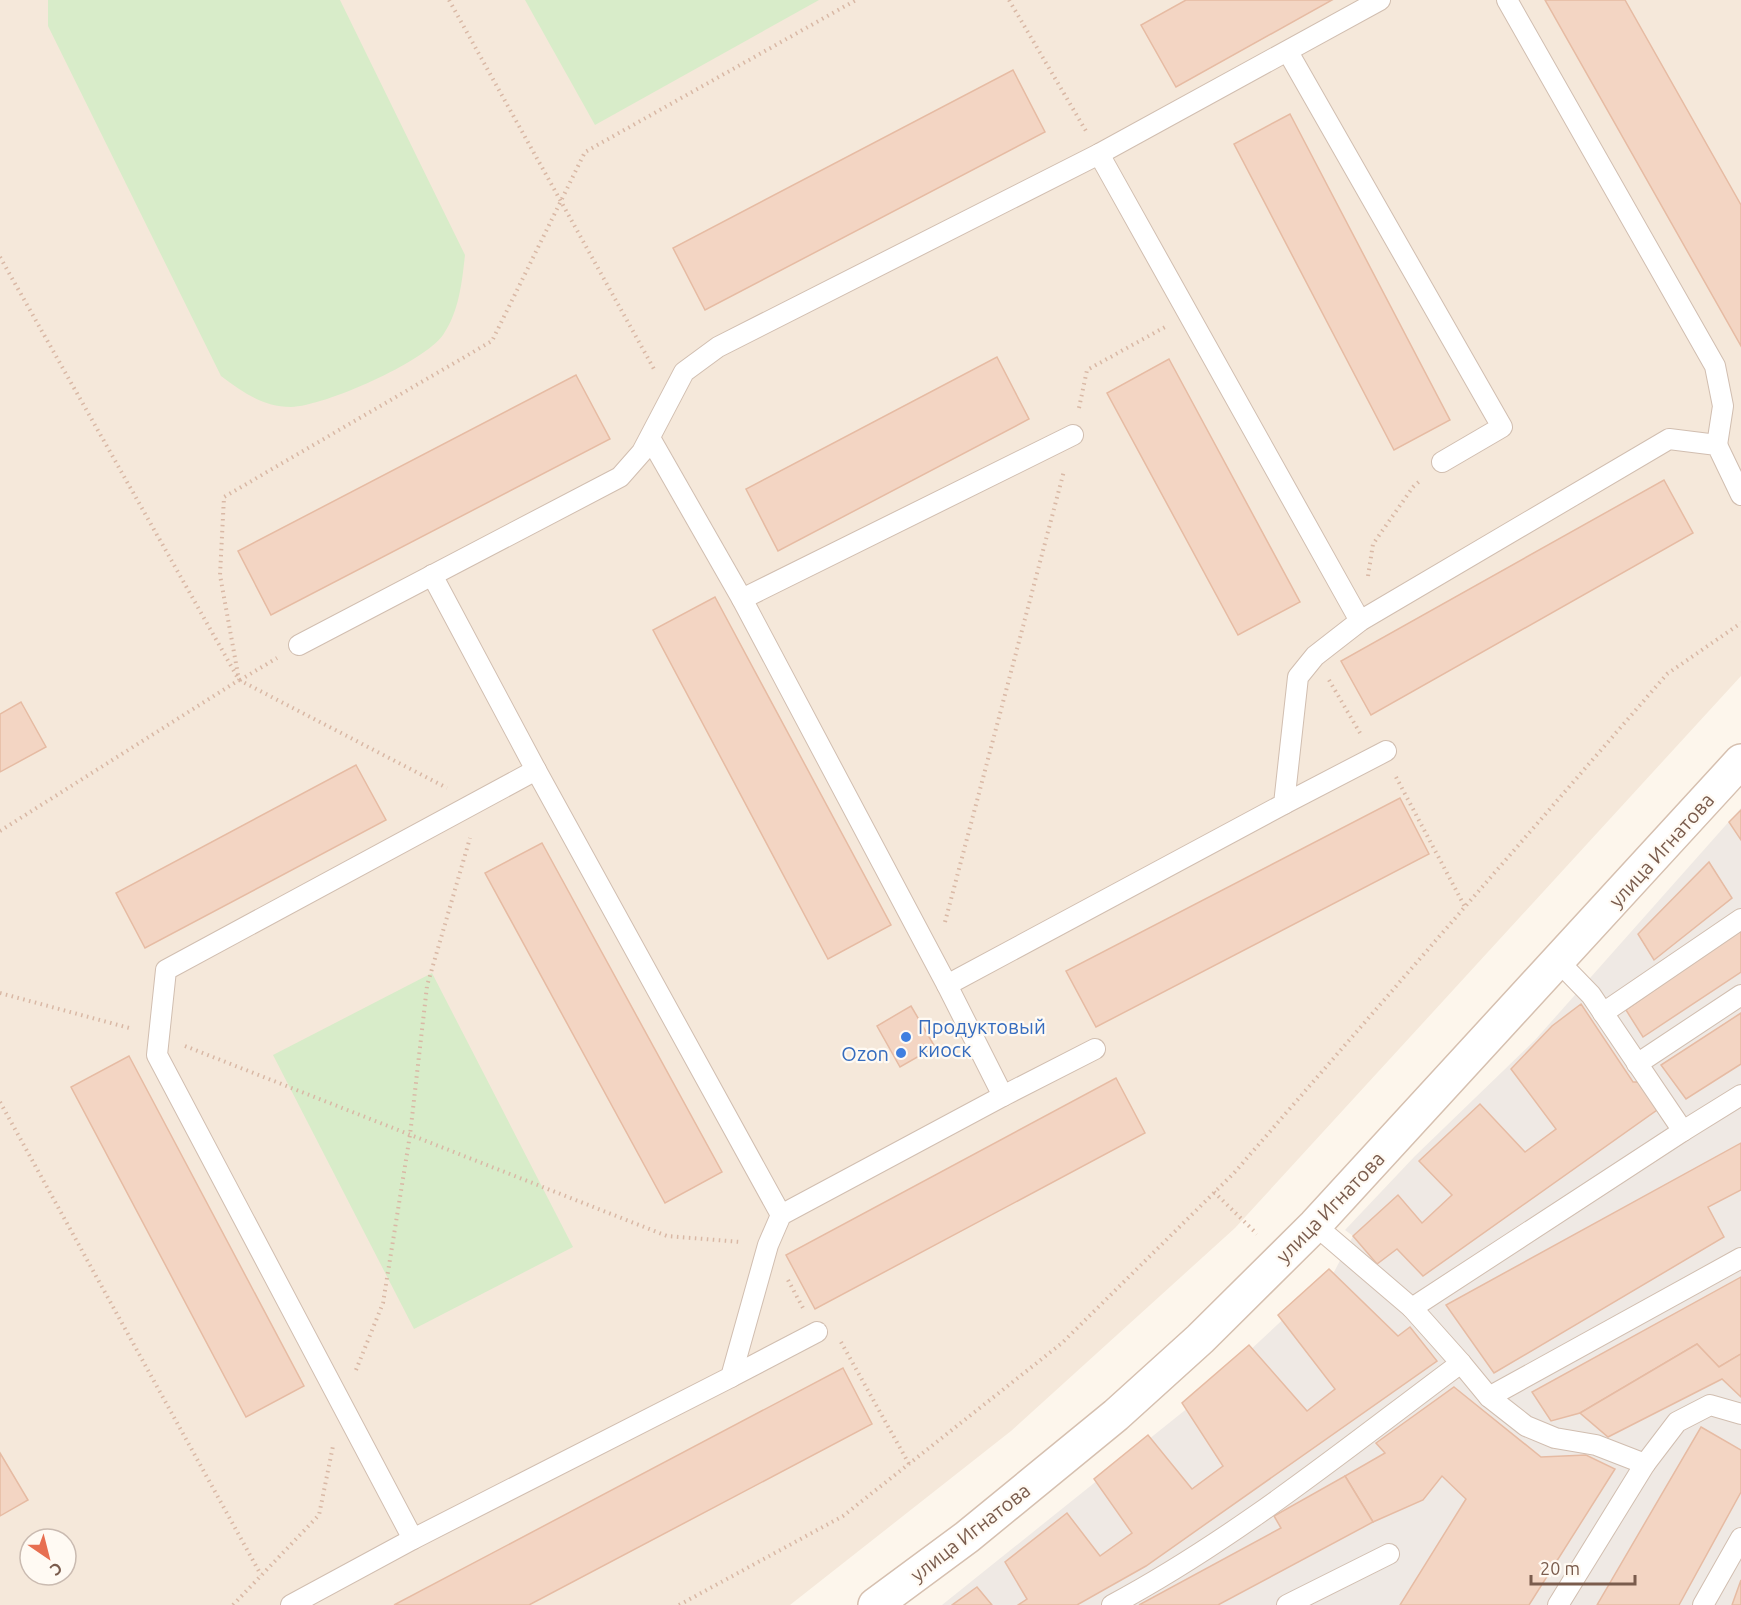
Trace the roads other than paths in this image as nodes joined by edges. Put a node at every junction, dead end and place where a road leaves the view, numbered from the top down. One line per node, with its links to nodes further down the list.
1 (1380, 0): 3 (lane)
2 (1507, 0): 7 (lane)
3 (1288, 52): 4 (lane); 8 (lane)
4 (1099, 154): 6 (lane); 12 (lane)
5 (1073, 435): 11 (lane)
6 (650, 438): 10 (lane); 11 (lane)
7 (1717, 445): 9 (lane); 12 (lane)
8 (1442, 462)
9 (1741, 495)
10 (432, 575): 13 (lane); 16 (lane)
11 (742, 599): 20 (lane)
12 (1360, 621): 17 (lane)
13 (299, 645)
14 (1386, 751): 17 (lane)
15 (1741, 761): 19 (main road, улица Игнатова)
16 (536, 770): 28 (lane); 39 (lane)
17 (1284, 804): 20 (lane)
18 (1741, 919): 22 (lane)
19 (1559, 962): 22 (lane); 29 (main road, улица Игнатова)
20 (947, 985): 25 (lane)
21 (1741, 995): 24 (lane)
22 (1603, 1013): 24 (lane)
23 (1095, 1049): 25 (lane)
24 (1637, 1064): 27 (lane)
25 (1003, 1096): 28 (lane)
26 (1738, 1104): 27 (lane)
27 (1683, 1131): 31 (lane)
28 (781, 1215): 34 (lane)
29 (1315, 1225): 31 (lane); 42 (main road, улица Игнатова)
30 (1741, 1258): 35 (lane)
31 (1412, 1308): 33 (lane)
32 (817, 1332): 34 (lane)
33 (1461, 1363): 35 (lane); 43 (lane)
34 (730, 1377): 39 (lane)
35 (1489, 1397): 37 (lane)
36 (1741, 1414): 37 (lane)
37 (1645, 1464): 45 (lane)
38 (1741, 1538): 46 (lane)
39 (413, 1539): 41 (lane)
40 (1389, 1554): 44 (lane)
41 (291, 1605)
42 (875, 1605)
43 (1112, 1605)
44 (1287, 1605)
45 (1558, 1605)
46 (1703, 1605)

